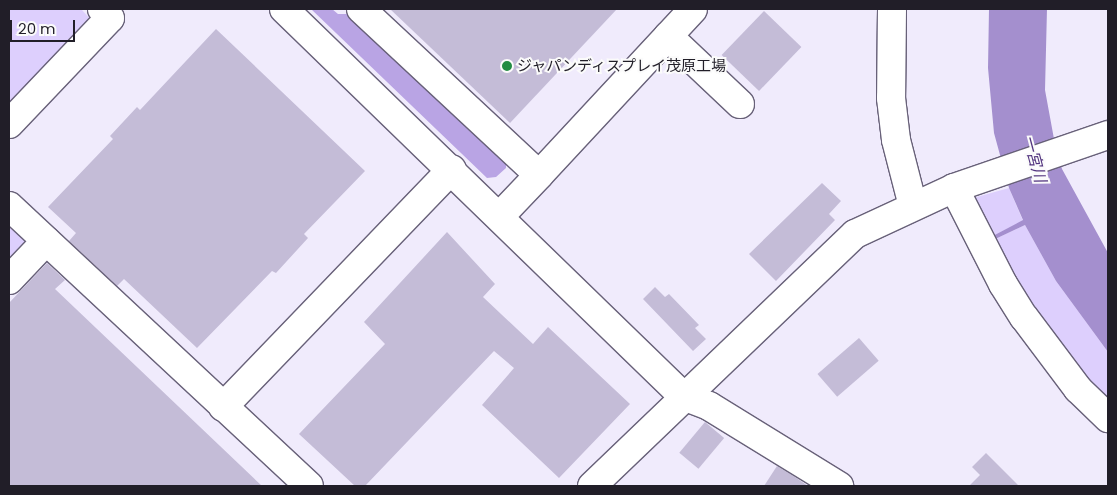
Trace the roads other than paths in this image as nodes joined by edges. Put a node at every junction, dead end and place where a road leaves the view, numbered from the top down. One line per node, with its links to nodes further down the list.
1 (102, 9): 8 (street)
2 (284, 9): 10 (street)
3 (362, 9): 11 (street)
4 (693, 9): 6 (street)
5 (892, 9): 14 (street)
6 (668, 36): 7 (street); 11 (street)
7 (740, 104)
8 (9, 124)
9 (1108, 134): 12 (street)
10 (452, 169): 15 (street); 19 (street)
11 (539, 174): 15 (street)
12 (958, 186): 14 (street); 20 (street)
13 (9, 206): 16 (street)
14 (913, 206): 18 (street)
15 (500, 216): 18 (street)
16 (46, 241): 17 (street); 19 (street)
17 (9, 280)
18 (683, 396): 22 (street); 23 (street)
19 (224, 407): 21 (street)
20 (1108, 418)
21 (309, 486)
22 (592, 486)
23 (839, 486)

